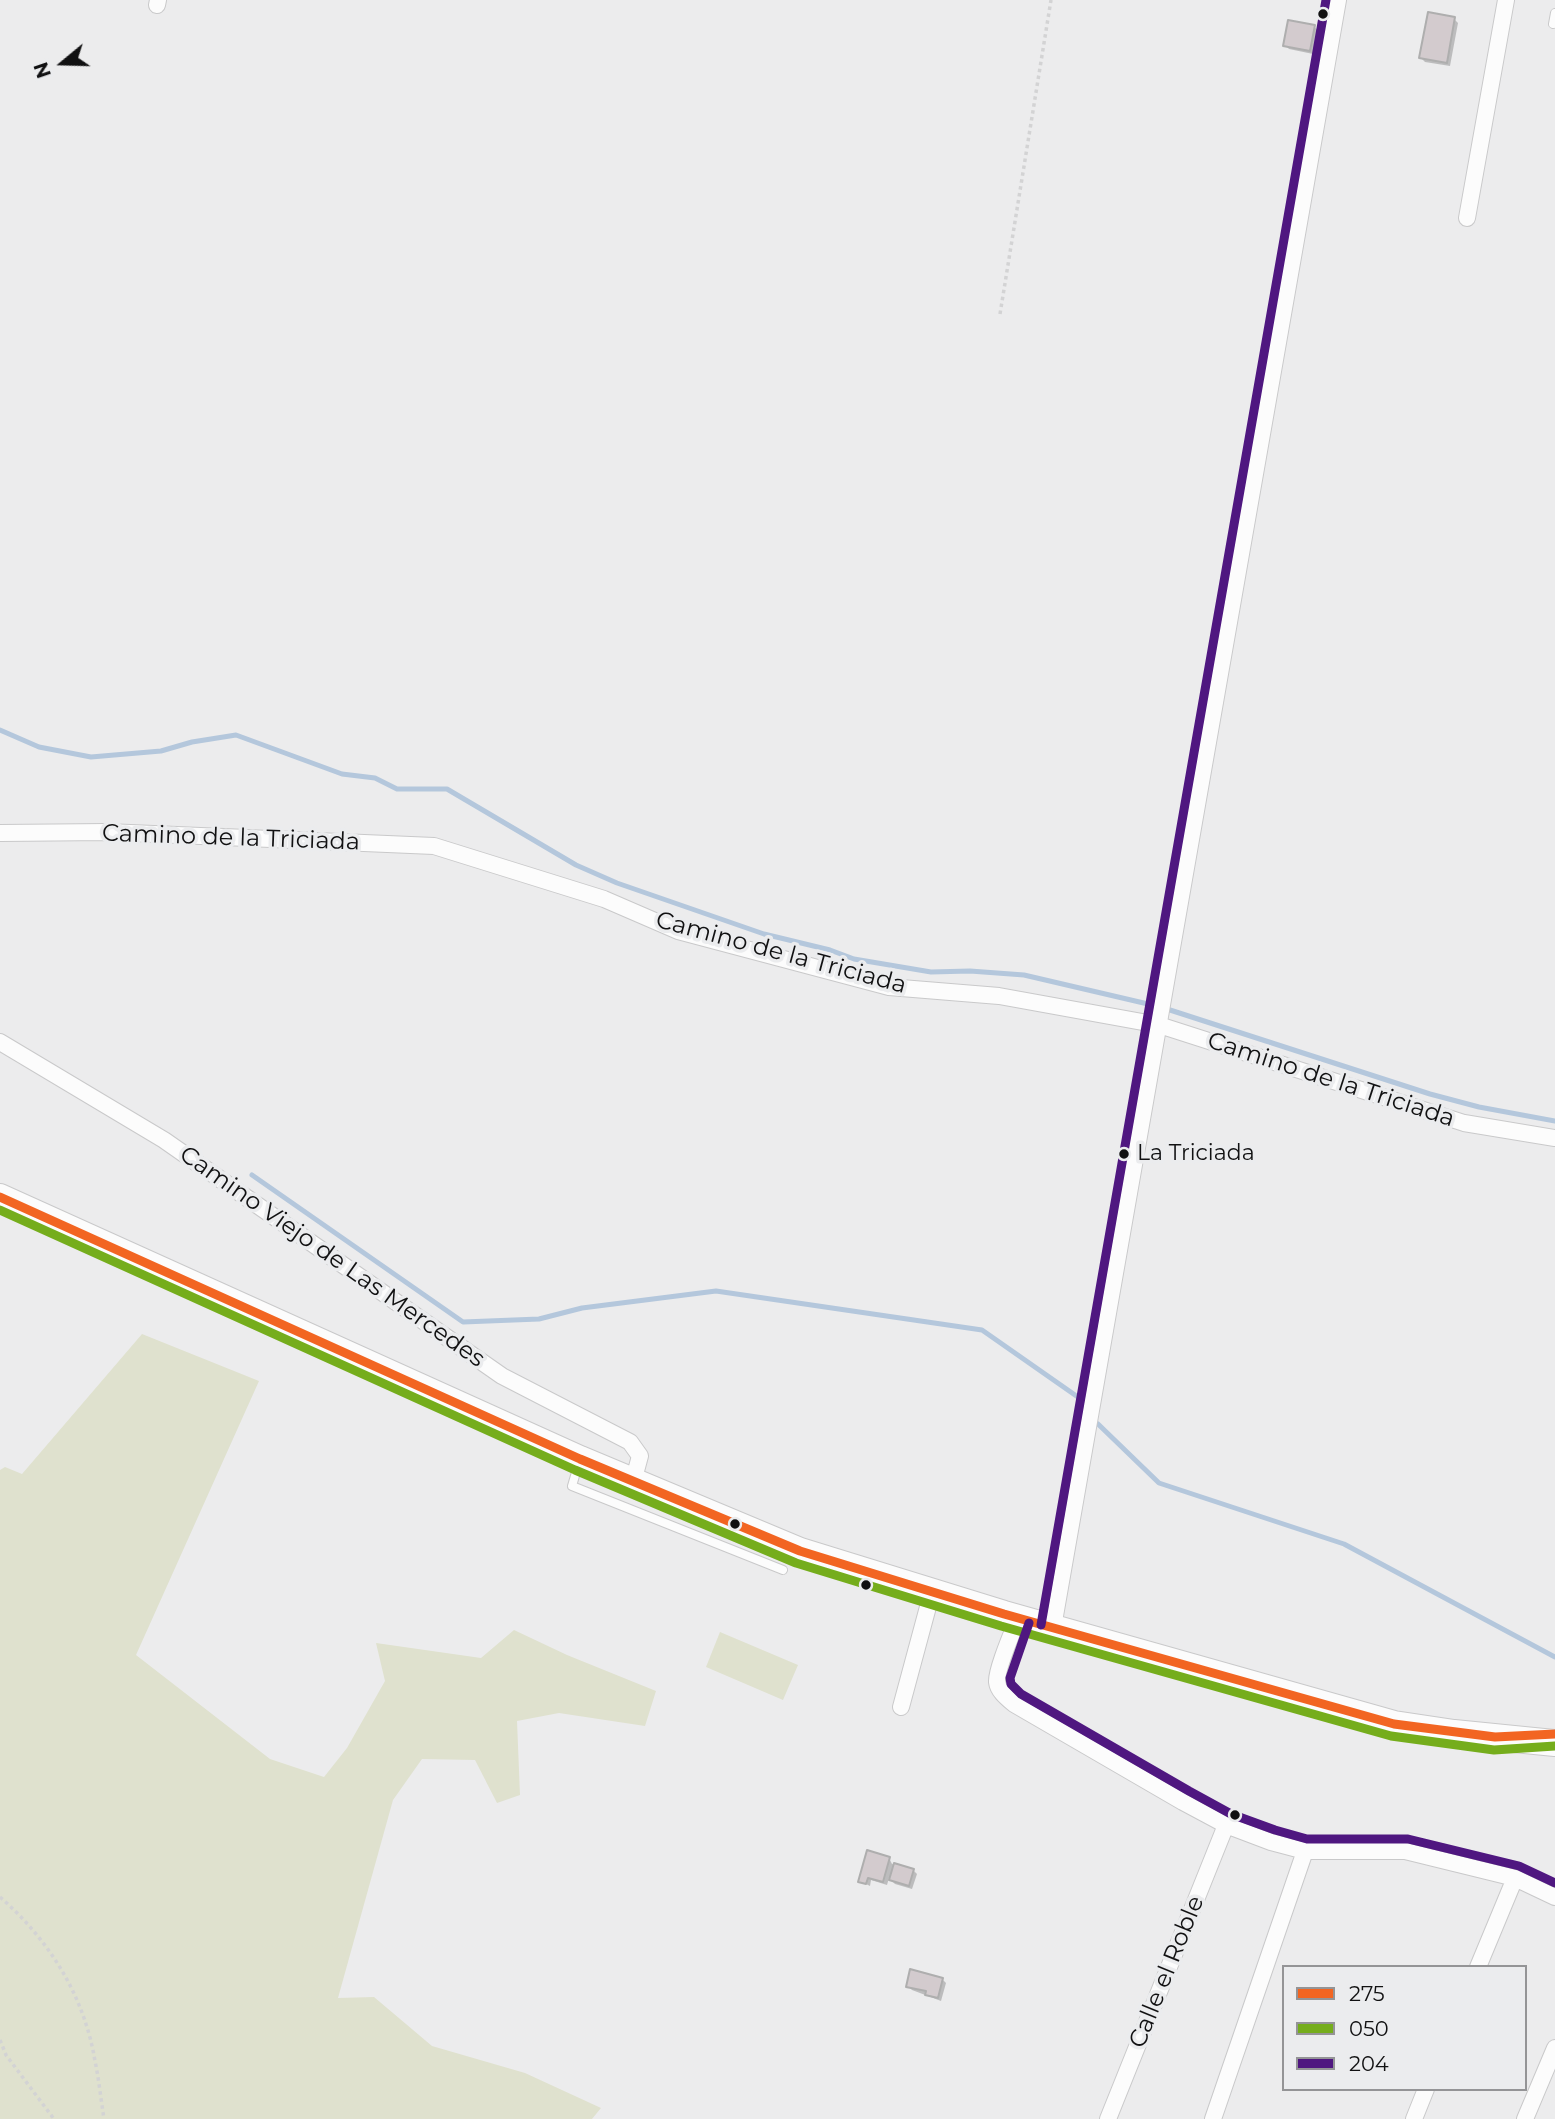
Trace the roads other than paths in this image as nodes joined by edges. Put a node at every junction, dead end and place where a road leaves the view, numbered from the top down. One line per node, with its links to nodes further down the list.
1 (1338, 0): 7 (street)
2 (1506, 0): 5 (street)
3 (1555, 13): 4 (lane)
4 (1553, 24)
5 (1467, 218)
6 (0, 833): 7 (street, Camino de la Triciada)
7 (1159, 1025): 9 (street, Camino de la Triciada); 16 (street)
8 (0, 1042): 12 (street, Camino Viejo de Las Mercedes)
9 (1555, 1138)
10 (0, 1197): 11 (main road)
11 (580, 1459): 12 (main road); 13 (lane)
12 (633, 1482): 14 (main road)
13 (783, 1570)
14 (932, 1592): 15 (main road); 17 (street)
15 (1018, 1618): 16 (main road); 20 (street)
16 (1052, 1627): 19 (main road)
17 (901, 1707)
18 (1555, 1734): 19 (main road)
19 (1542, 1741)
20 (1226, 1825): 21 (street); 27 (street, Calle el Roble)
21 (1305, 1851): 22 (street); 28 (street)
22 (1515, 1878): 23 (street); 24 (street)
23 (1555, 1897)
24 (1479, 1965)
25 (1555, 2048): 30 (street)
26 (1425, 2091): 29 (street)
27 (1108, 2119)
28 (1213, 2119)
29 (1414, 2119)
30 (1525, 2119)

